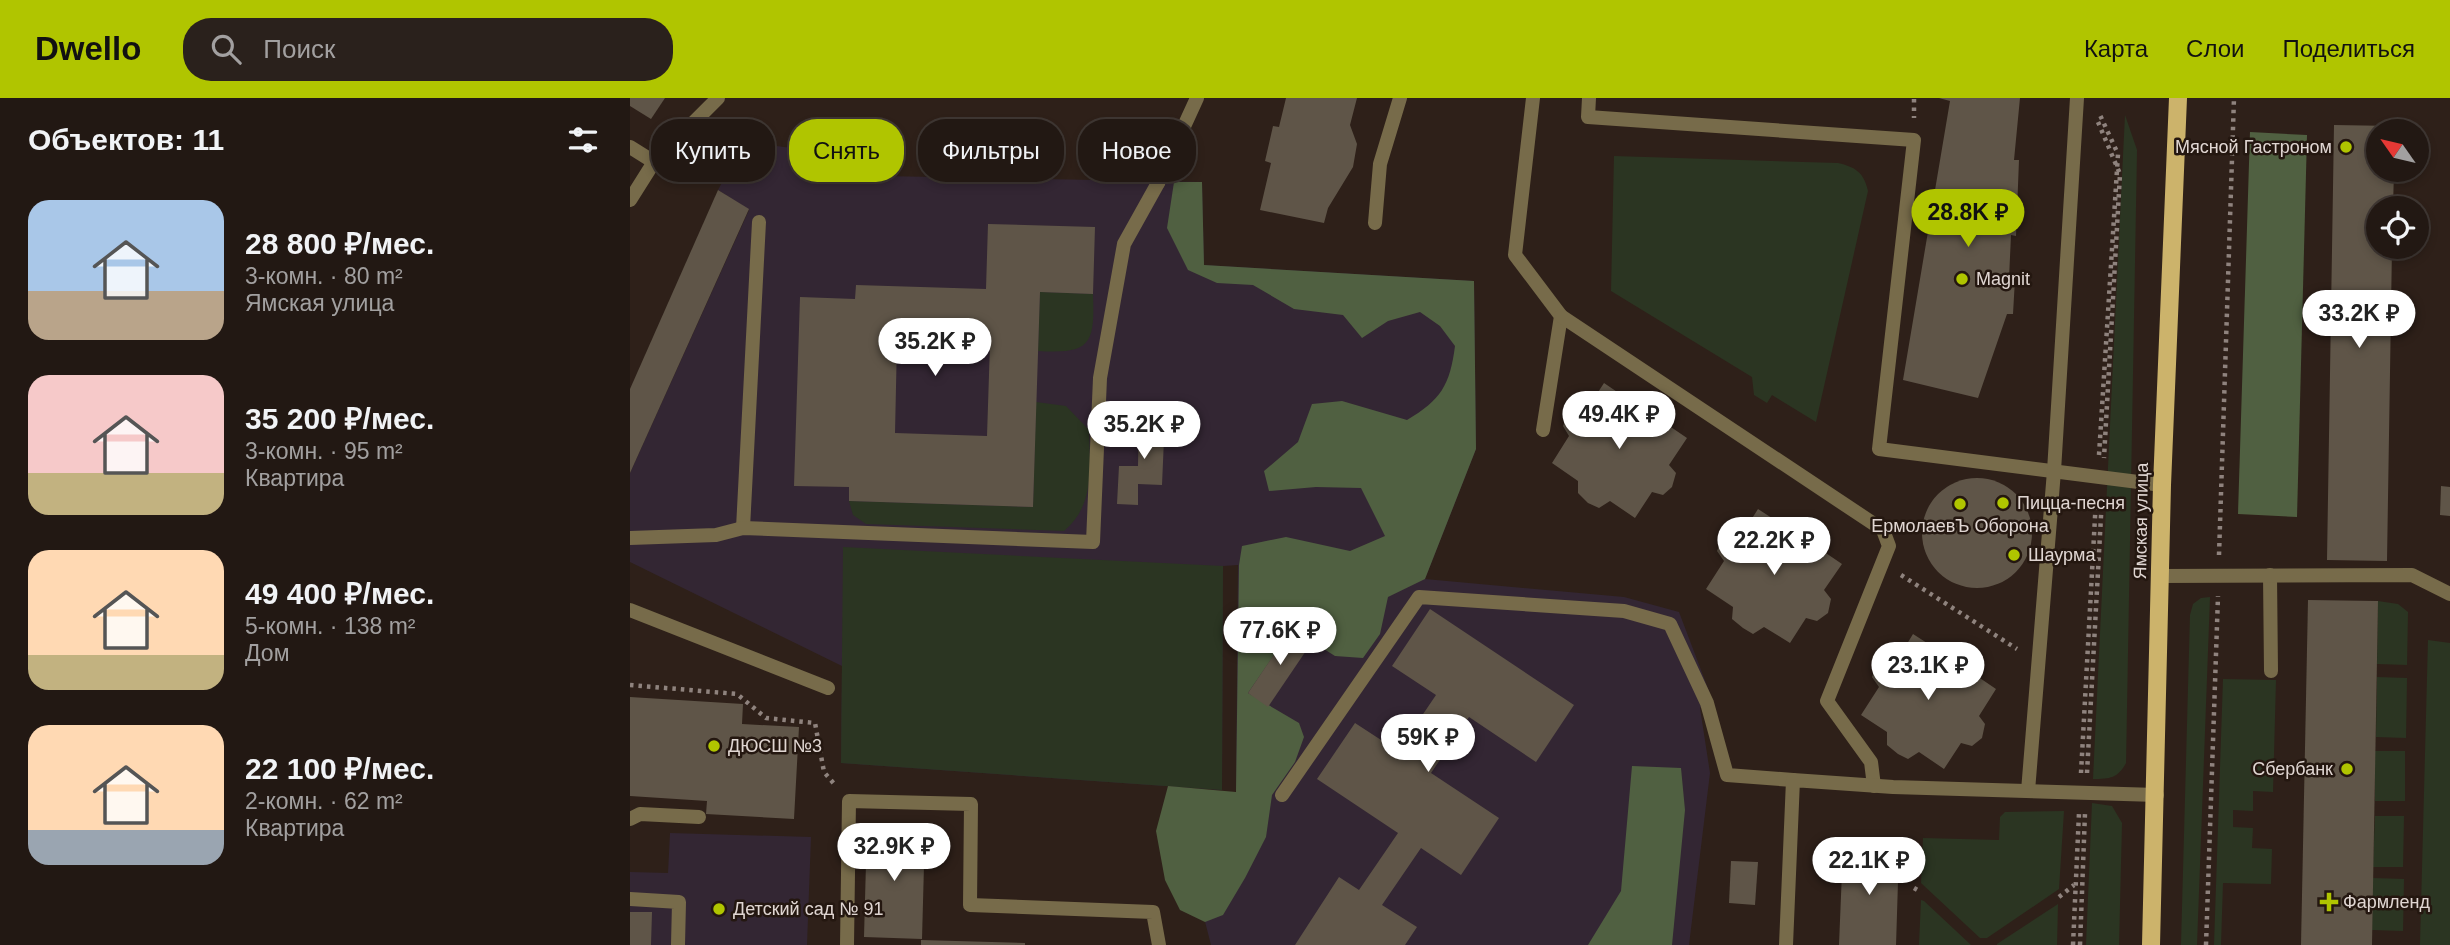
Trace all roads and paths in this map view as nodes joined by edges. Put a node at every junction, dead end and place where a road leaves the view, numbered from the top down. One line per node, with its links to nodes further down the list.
1 (718, 98): 10 (street)
2 (1197, 98): 22 (street)
3 (1400, 98): 16 (street)
4 (1533, 98): 17 (street)
5 (1589, 98): 19 (street)
6 (2077, 98): 19 (street)
7 (2178, 98): 21 (main road, Ямская улица)
8 (2234, 98): 27 (path)
9 (2098, 108): 20 (path)
10 (697, 119)
11 (630, 147): 12 (street)
12 (651, 160)
13 (651, 167): 14 (street)
14 (630, 200)
15 (759, 222): 22 (street)
16 (1376, 223)
17 (1561, 316): 18 (street); 24 (street)
18 (1543, 430)
19 (2054, 471): 20 (street); 30 (street)
20 (2100, 477): 21 (street); 37 (path)
21 (2162, 485): 26 (main road, Ямская улица)
22 (743, 528): 23 (street)
23 (630, 538)
24 (1882, 563): 30 (path); 35 (street)
25 (2270, 575): 27 (street); 28 (street); 31 (street)
26 (2161, 576): 27 (street); 39 (main road, Ямская улица)
27 (2219, 576): 55 (path)
28 (2450, 594)
29 (630, 610): 33 (street)
30 (2039, 663): 36 (street)
31 (2271, 671)
32 (630, 685): 40 (path)
33 (828, 688)
34 (1793, 780): 35 (street); 38 (street); 51 (street)
35 (1874, 786): 36 (street)
36 (2028, 791): 37 (street)
37 (2083, 793): 39 (street); 43 (path); 53 (path)
38 (1282, 794)
39 (2157, 795): 54 (main road, Ямская улица)
40 (849, 802): 49 (street); 50 (street)
41 (699, 817): 42 (street)
42 (630, 819)
43 (2074, 885): 46 (path); 52 (path)
44 (1914, 888): 45 (path)
45 (1921, 892)
46 (2059, 897)
47 (630, 900): 48 (street)
48 (678, 945)
49 (847, 945)
50 (1159, 945)
51 (1786, 945)
52 (2073, 945)
53 (2080, 945)
54 (2151, 945)
55 (2206, 945)

